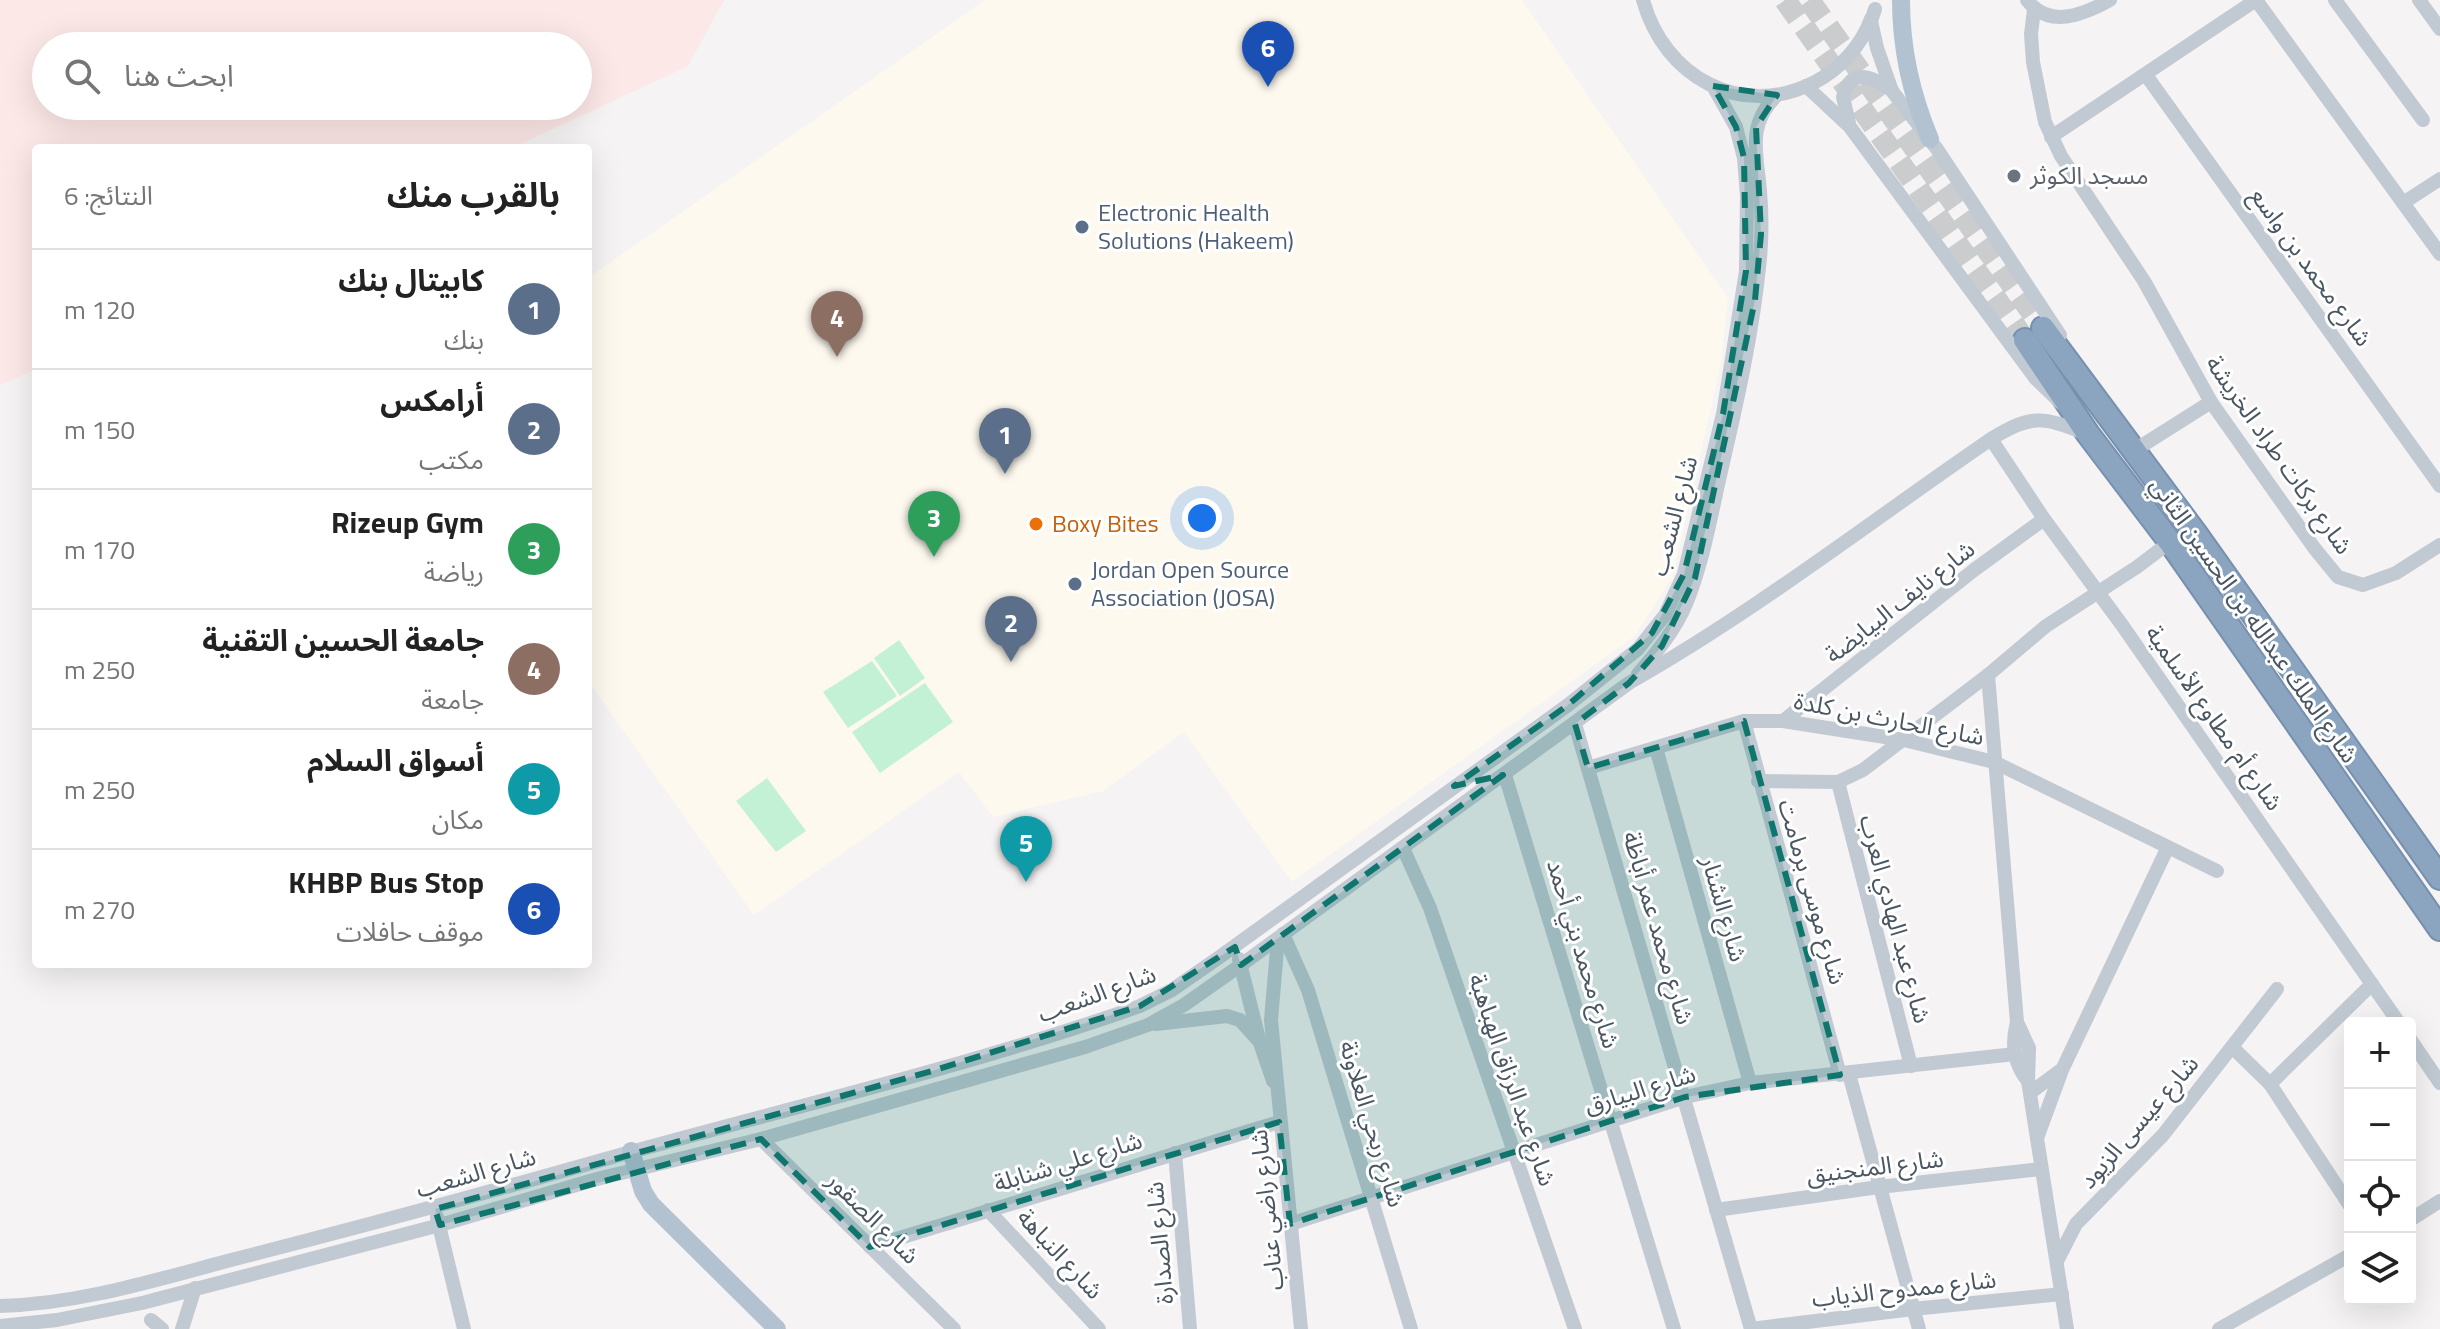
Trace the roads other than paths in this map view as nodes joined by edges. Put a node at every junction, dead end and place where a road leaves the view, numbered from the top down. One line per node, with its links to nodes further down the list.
1 (1643, 0): 11 (street)
2 (1901, 0): 18 (main road)
3 (2110, 0): 8 (street)
4 (2256, 0): 10 (street); 20 (street)
5 (2335, 0): 15 (street)
6 (2419, 0): 9 (street)
7 (1876, 4): 12 (street); 13 (street)
8 (2031, 5): 17 (street, شارع بركات طراد الخريشة)
9 (2440, 29)
10 (2146, 75): 17 (street); 28 (street, شارع محمد بن واسع)
11 (1713, 86): 14 (street); 45 (street, شارع الشعب)
12 (1806, 86): 14 (street); 16 (street)
13 (1892, 91): 16 (street); 18 (street)
14 (1777, 95): 34 (street, شارع الشعب)
15 (2423, 120)
16 (1850, 127): 24 (street)
17 (2051, 137): 23 (street, شارع بركات طراد الخريشة)
18 (1930, 139): 22 (street)
19 (2440, 179): 20 (street)
20 (2403, 203): 21 (street)
21 (2439, 250)
22 (2092, 395): 24 (highway, شارع الملك عبدالله بن الحسين الثاني); 27 (highway, شارع الملك عبدالله بن الحسين الثاني)
23 (2211, 402): 27 (street); 30 (street, شارع بركات طراد الخريشة)
24 (2071, 410): 25 (highway, شارع الملك عبدالله بن الحسين الثاني)
25 (2088, 434): 26 (street, شارع الشعب); 31 (highway, شارع الملك عبدالله بن الحسين الثاني)
26 (1991, 439): 29 (street, شارع أم مطاوع الأسلمية); 34 (street, شارع الشعب)
27 (2135, 450): 50 (highway, شارع الملك عبدالله بن الحسين الثاني)
28 (2440, 486)
29 (2044, 519): 32 (street, شارع أم مطاوع الأسلمية); 36 (street, شارع نايف البيايضة)
30 (2440, 545)
31 (2164, 547): 32 (street); 51 (highway, شارع الملك عبدالله بن الحسين الثاني)
32 (2097, 592): 33 (street); 55 (street, شارع أم مطاوع الأسلمية)
33 (1988, 675): 38 (street); 40 (street)
34 (1629, 683): 37 (street, شارع الشعب)
35 (1744, 721): 36 (street, شارع الحارث بن كلدة); 39 (street, شارع الحارث بن كلدة); 43 (street, شارع موسى برمامت)
36 (1783, 721): 38 (street, شارع الحارث بن كلدة)
37 (1575, 724): 41 (street, شارع محمد عمر أباظة); 42 (street, شارع الشعب)
38 (1904, 740): 40 (street, شارع الحارث بن كلدة); 44 (street)
39 (1656, 748): 41 (street, شارع الحارث بن كلدة); 67 (street, شارع الشنار)
40 (1994, 762): 48 (street, شارع الحارث بن كلدة); 58 (street)
41 (1588, 768): 72 (street, شارع محمد عمر أباظة)
42 (1505, 775): 46 (street, شارع الشعب); 73 (street, شارع محمد بني أحمد)
43 (1758, 781): 44 (street); 66 (street, شارع موسى برمامت)
44 (1838, 782): 64 (street, شارع عبد الهادي العرب)
45 (1454, 786): 46 (street); 53 (street, شارع الشعب)
46 (1465, 803): 47 (street, شارع الشعب)
47 (1403, 848): 52 (street, شارع الشعب); 78 (street, شارع عبد الرزاق الهباهبة)
48 (2167, 849): 49 (street, شارع الحارث بن كلدة); 65 (street)
49 (2217, 871)
50 (2440, 878)
51 (2440, 929)
52 (1280, 936): 54 (street, شارع الشعب); 71 (street, شارع راضي عناب); 83 (street, شارع ربحي العلاونة)
53 (1235, 947): 54 (street, شارع راضي عناب); 77 (street, شارع الشعب)
54 (1241, 965): 59 (street, شارع الشعب); 60 (street, شارع راضي عناب)
55 (2372, 984): 57 (street, شارع أم مطاوع الأسلمية); 69 (street)
56 (2277, 989): 61 (street, شارع عيسى الزيود)
57 (2395, 1017)
58 (2017, 1022): 63 (street); 70 (street)
59 (1148, 1025): 60 (street); 76 (street, شارع الشعب)
60 (1260, 1043): 71 (street, شارع راضي عناب)
61 (2232, 1047): 69 (street, شارع عيسى الزيود); 92 (street, شارع عيسى الزيود)
62 (2416, 1048): 68 (street)
63 (2015, 1054): 64 (street, شارع البيارق); 70 (street)
64 (1911, 1066): 66 (street, شارع البيارق)
65 (2062, 1070): 70 (street); 70 (street); 75 (street)
66 (1845, 1074): 67 (street, شارع البيارق); 82 (street, شارع موسى برمامت)
67 (1750, 1083): 72 (street, شارع البيارق)
68 (2440, 1083)
69 (2270, 1084): 84 (street, شارع عيسى الزيود)
70 (2030, 1086): 75 (street)
71 (1276, 1087): 74 (street, شارع راضي عناب)
72 (1685, 1097): 73 (street, شارع البيارق); 88 (street, شارع محمد عمر أباظة)
73 (1611, 1121): 78 (street, شارع البيارق); 111 (street, شارع محمد بني أحمد)
74 (1279, 1122): 79 (street, شارع علي شنابلة); 91 (street, شارع راضي عناب)
75 (2037, 1138): 80 (street)
76 (761, 1139): 81 (street, شارع الشعب); 94 (street, شارع الصقور)
77 (631, 1151): 81 (main road); 86 (street, شارع الشعب)
78 (1514, 1152): 83 (street, شارع البيارق); 110 (street, شارع عبد الرزاق الهباهبة)
79 (1175, 1153): 87 (street, شارع علي شنابلة); 107 (street, شارع الصدارة)
80 (2041, 1169): 82 (street, شارع المنجنيق); 89 (street)
81 (636, 1170): 93 (street, شارع الشعب); 104 (main road)
82 (1879, 1187): 88 (street, شارع المنجنيق); 100 (street, شارع موسى برمامت)
83 (1372, 1197): 91 (street, شارع البيارق); 109 (street, شارع ربحي العلاونة)
84 (2344, 1197)
85 (2440, 1201): 90 (street)
86 (435, 1209): 93 (street); 99 (street, شارع الشعب)
87 (988, 1210): 94 (street, شارع علي شنابلة); 106 (street, شارع النباهة)
88 (1716, 1210): 112 (street, شارع محمد عمر أباظة)
89 (2050, 1215): 92 (street, شارع عيسى الزيود); 96 (street)
90 (2416, 1216)
91 (1290, 1224): 108 (street, شارع راضي عناب)
92 (2076, 1224): 96 (street, شارع عيسى الزيود)
93 (440, 1225): 97 (street, شارع الشعب); 103 (street)
94 (870, 1247): 105 (street, شارع الصقور)
95 (2344, 1258): 115 (street)
96 (2057, 1261): 98 (street)
97 (195, 1288): 101 (street, شارع الشعب); 102 (street)
98 (2062, 1294): 100 (street, شارع ممدوح الذياب); 114 (street)
99 (0, 1306)
100 (1913, 1309): 112 (street, شارع ممدوح الذياب); 113 (street, شارع موسى برمامت)
101 (0, 1326)
102 (182, 1329)
103 (464, 1329)
104 (777, 1329)
105 (954, 1329)
106 (1099, 1329)
107 (1190, 1329)
108 (1301, 1329)
109 (1411, 1329)
110 (1575, 1329)
111 (1674, 1329)
112 (1751, 1329)
113 (1919, 1329)
114 (2067, 1329)
115 (2219, 1329)

